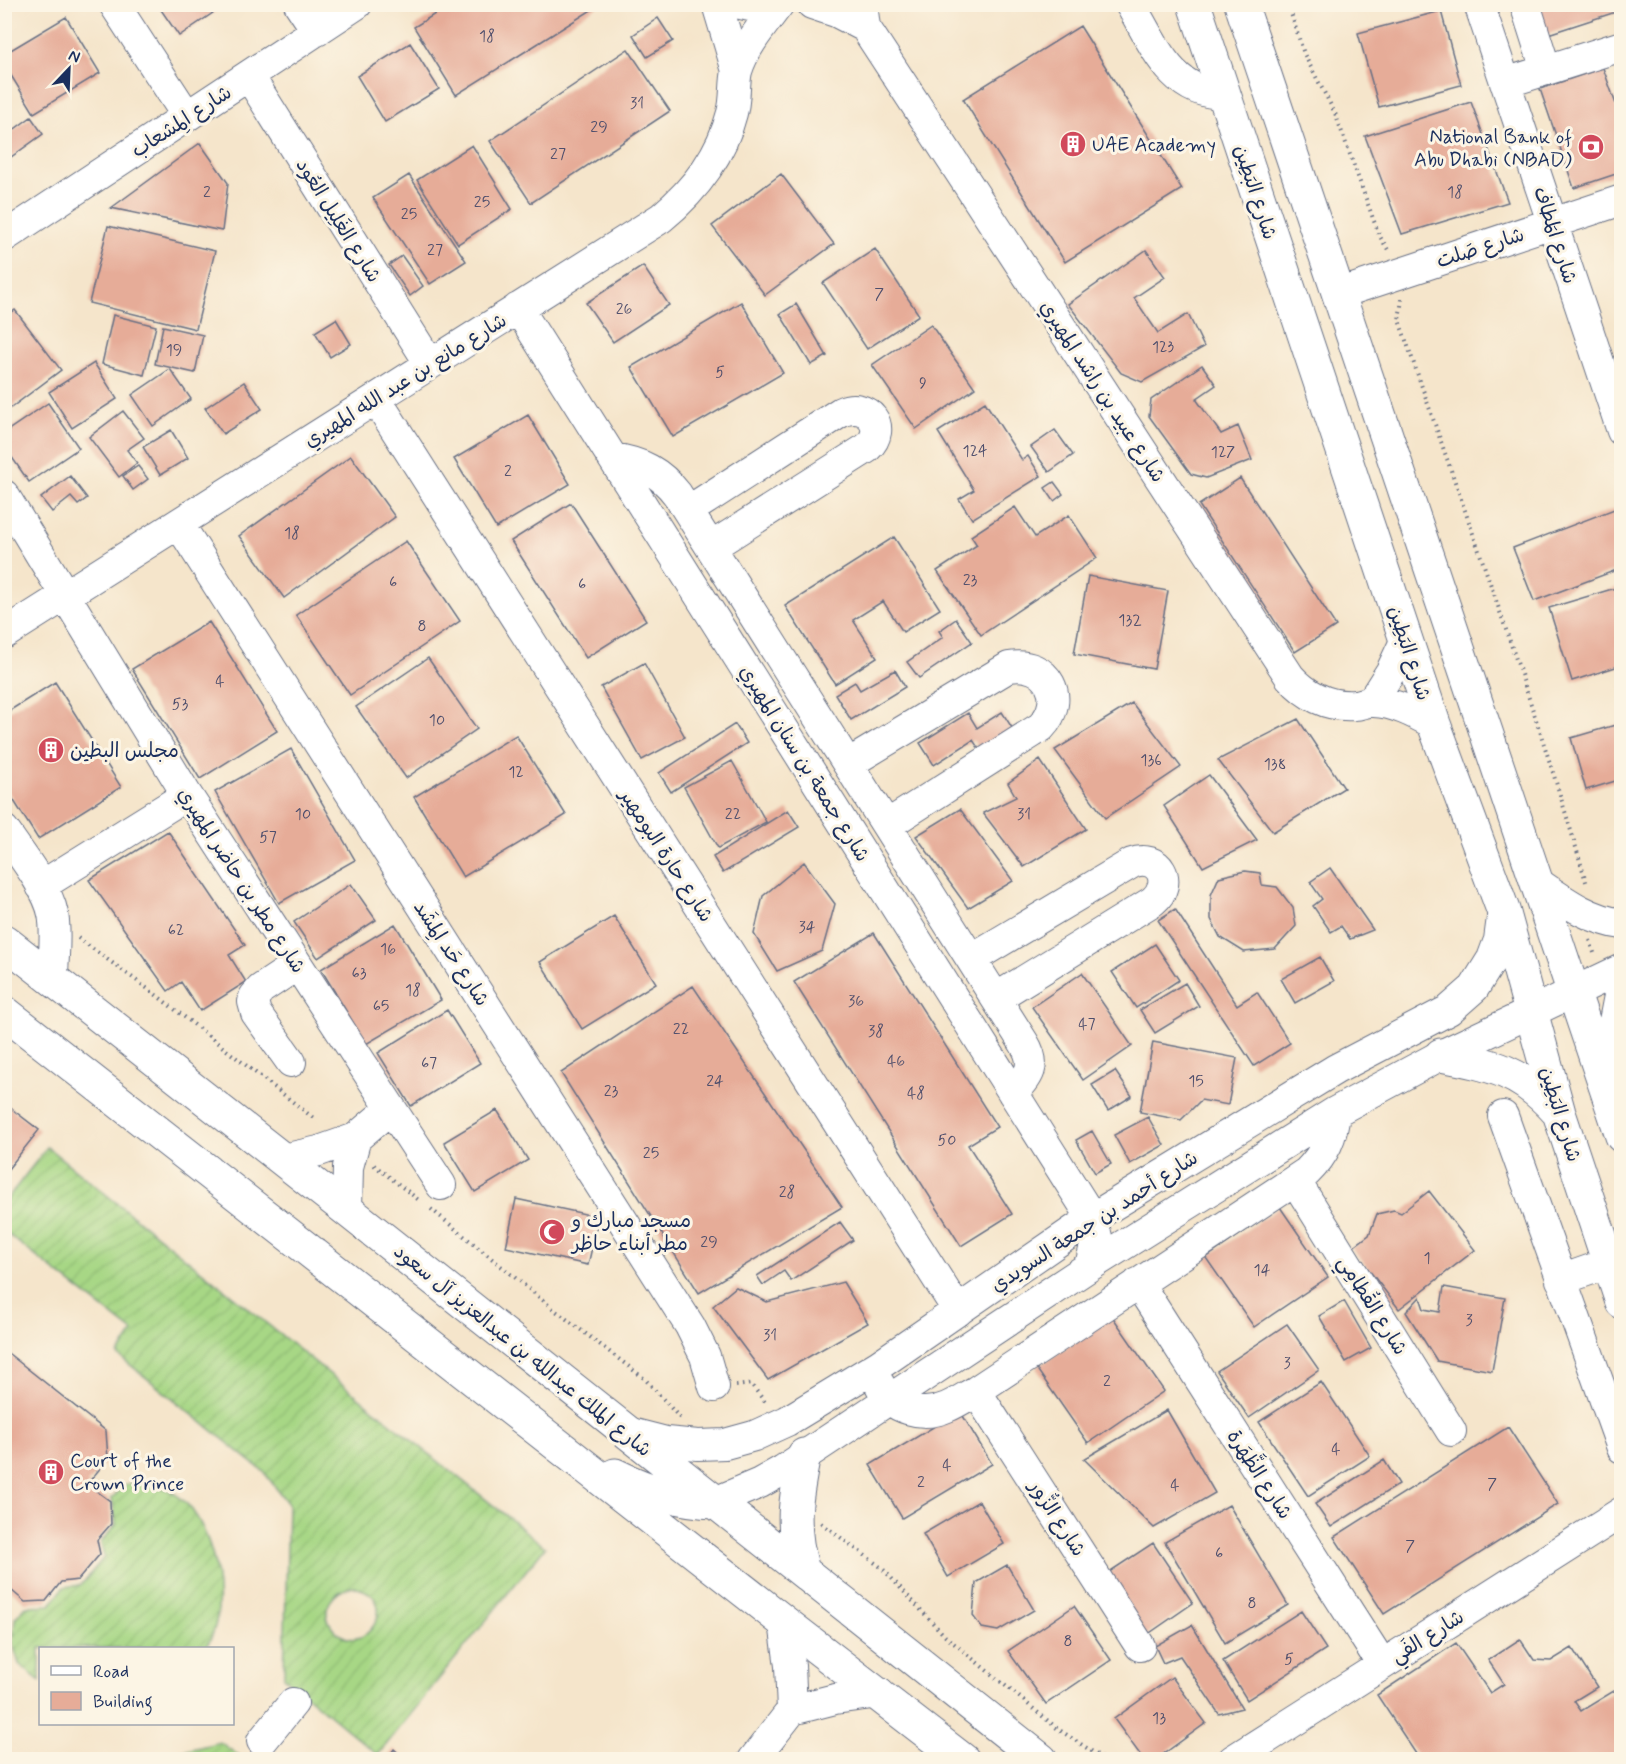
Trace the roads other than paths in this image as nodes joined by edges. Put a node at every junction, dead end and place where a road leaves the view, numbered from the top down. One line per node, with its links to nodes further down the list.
1 (114, 4): 23 (street)
2 (299, 4): 14 (street)
3 (357, 4): 14 (street, شارع المِشعاب)
4 (717, 4): 18 (street, شارع مانع بن عبد الله المهيري)
5 (741, 4): 6 (street)
6 (778, 4): 18 (street, شارع مانع بن عبد الله المهيري)
7 (812, 4): 13 (street, شارع عبيد بن راشد المهيري)
8 (1130, 4): 20 (street)
9 (1194, 4): 16 (main road, شارع البَطِين)
10 (1241, 4): 27 (main road)
11 (1479, 4): 21 (street, شارع المَطاف)
12 (1525, 4): 17 (street)
13 (863, 16): 40 (street, شارع عبيد بن راشد المهيري)
14 (317, 31): 19 (street, شارع المِشعاب)
15 (1622, 46): 17 (street)
16 (1209, 50): 20 (street); 22 (main road, شارع البَطِين)
17 (1546, 70): 21 (street)
18 (737, 71): 28 (street, شارع مانع بن عبد الله المهيري)
19 (249, 76): 23 (street, شارع المِشعاب); 29 (street, شارع الغَلِيل العُود)
20 (1176, 76): 22 (street)
21 (1505, 83): 25 (street, شارع المَطاف)
22 (1224, 94): 39 (main road, شارع البَطِين)
23 (188, 116): 26 (street, شارع المِشعاب)
24 (1622, 200): 25 (street, شارع صَلت)
25 (1552, 223): 27 (street, شارع صَلت); 31 (street, شارع المَطاف)
26 (8, 228)
27 (1338, 294): 46 (main road)
28 (518, 308): 29 (street, شارع مانع بن عبد الله المهيري); 32 (street, شارع جمعة بن سنان المهيري)
29 (430, 364): 30 (street, شارع مانع بن عبد الله المهيري)
30 (376, 399): 35 (street, شارع مانع بن عبد الله المهيري); 80 (street, شارع حارة البومهير)
31 (1622, 431)
32 (613, 458): 34 (street); 64 (street, شارع جمعة بن سنان المهيري)
33 (4, 495): 37 (street, شارع مطر بن حاضر المهيري)
34 (688, 511): 36 (street); 36 (street)
35 (179, 524): 37 (street, شارع مانع بن عبد الله المهيري); 82 (street, شارع حَد المِشَد)
36 (711, 547): 42 (street)
37 (66, 594): 38 (street, شارع مانع بن عبد الله المهيري); 43 (street, شارع مطر بن حاضر المهيري)
38 (4, 634)
39 (1406, 639): 40 (street); 41 (main road, شارع البَطِين)
40 (1372, 701): 41 (street, شارع عبيد بن راشد المهيري)
41 (1434, 724): 48 (main road, شارع البَطِين)
42 (848, 764): 44 (street); 44 (street, شارع جمعة بن سنان المهيري)
43 (187, 795): 47 (street); 52 (street, شارع مطر بن حاضر المهيري)
44 (887, 825): 51 (street)
45 (4, 830): 47 (street)
46 (1534, 881): 49 (street); 56 (main road)
47 (41, 886): 54 (street)
48 (1503, 910): 58 (main road, شارع البَطِين); 60 (street, شارع أحمد بن جمعة السويدي)
49 (1622, 924)
50 (4, 941): 54 (main road, شارع الملك عبدالله بن عبدالعزيز آل سعود)
51 (971, 959): 57 (street); 57 (street)
52 (297, 965): 62 (street); 65 (street, شارع مطر بن حاضر المهيري)
53 (1622, 969): 56 (street, شارع أحمد بن جمعة السويدي)
54 (53, 979): 71 (main road, شارع الملك عبدالله بن عبدالعزيز آل سعود)
55 (1622, 988): 63 (main road)
56 (1572, 992): 58 (street, شارع أحمد بن جمعة السويدي); 63 (main road)
57 (996, 998): 64 (street)
58 (1531, 1011): 61 (street, شارع أحمد بن جمعة السويدي); 67 (main road, شارع البَطِين)
59 (4, 1012): 88 (main road)
60 (1425, 1022): 61 (street); 75 (street, شارع أحمد بن جمعة السويدي)
61 (1439, 1056): 66 (street, شارع أحمد بن جمعة السويدي); 67 (main road)
62 (291, 1062)
63 (1604, 1083): 69 (main road)
64 (1013, 1093): 75 (street, شارع جمعة بن سنان المهيري)
65 (391, 1108): 70 (street); 73 (street, شارع مطر بن حاضر المهيري)
66 (1335, 1112): 72 (street); 76 (street, شارع أحمد بن جمعة السويدي)
67 (1559, 1113): 78 (main road, شارع البَطِين)
68 (1503, 1116): 79 (street)
69 (1622, 1136)
70 (356, 1138): 71 (street); 74 (street)
71 (283, 1159): 74 (main road, شارع الملك عبدالله بن عبدالعزيز آل سعود)
72 (1295, 1180): 77 (street); 85 (street, شارع القُطامِي)
73 (441, 1185)
74 (347, 1209): 86 (main road, شارع الملك عبدالله بن عبدالعزيز آل سعود)
75 (1092, 1218): 76 (street); 80 (street, شارع أحمد بن جمعة السويدي)
76 (1090, 1266): 84 (street, شارع أحمد بن جمعة السويدي)
77 (1138, 1283): 83 (street); 95 (street, شارع الظَّهَرة)
78 (1615, 1283): 79 (street)
79 (1564, 1288): 87 (street)
80 (958, 1311): 81 (street, شارع أحمد بن جمعة السويدي)
81 (879, 1365): 84 (street); 86 (street, شارع أحمد بن جمعة السويدي)
82 (714, 1387)
83 (976, 1391): 84 (street); 94 (street, شارع الزُّور)
84 (889, 1399): 89 (street, شارع أحمد بن جمعة السويدي)
85 (1451, 1431)
86 (627, 1432): 90 (main road, شارع الملك عبدالله بن عبدالعزيز آل سعود)
87 (1622, 1448)
88 (565, 1450): 90 (main road); 93 (main road)
89 (804, 1455): 90 (street, شارع أحمد بن جمعة السويدي); 92 (main road)
90 (715, 1502): 92 (main road, شارع الملك عبدالله بن عبدالعزيز آل سعود)
91 (1622, 1512): 95 (street, شارع الفَي)
92 (802, 1571): 104 (main road, شارع الملك عبدالله بن عبدالعزيز آل سعود)
93 (784, 1622): 96 (main road); 98 (street)
94 (1140, 1646)
95 (1382, 1664): 100 (street, شارع الفَي)
96 (879, 1694): 98 (street); 102 (main road); 103 (main road)
97 (293, 1703): 99 (street)
98 (792, 1710): 101 (street)
99 (262, 1742)
100 (1242, 1757)
101 (753, 1760)
102 (939, 1760)
103 (963, 1760)
104 (1041, 1760)

